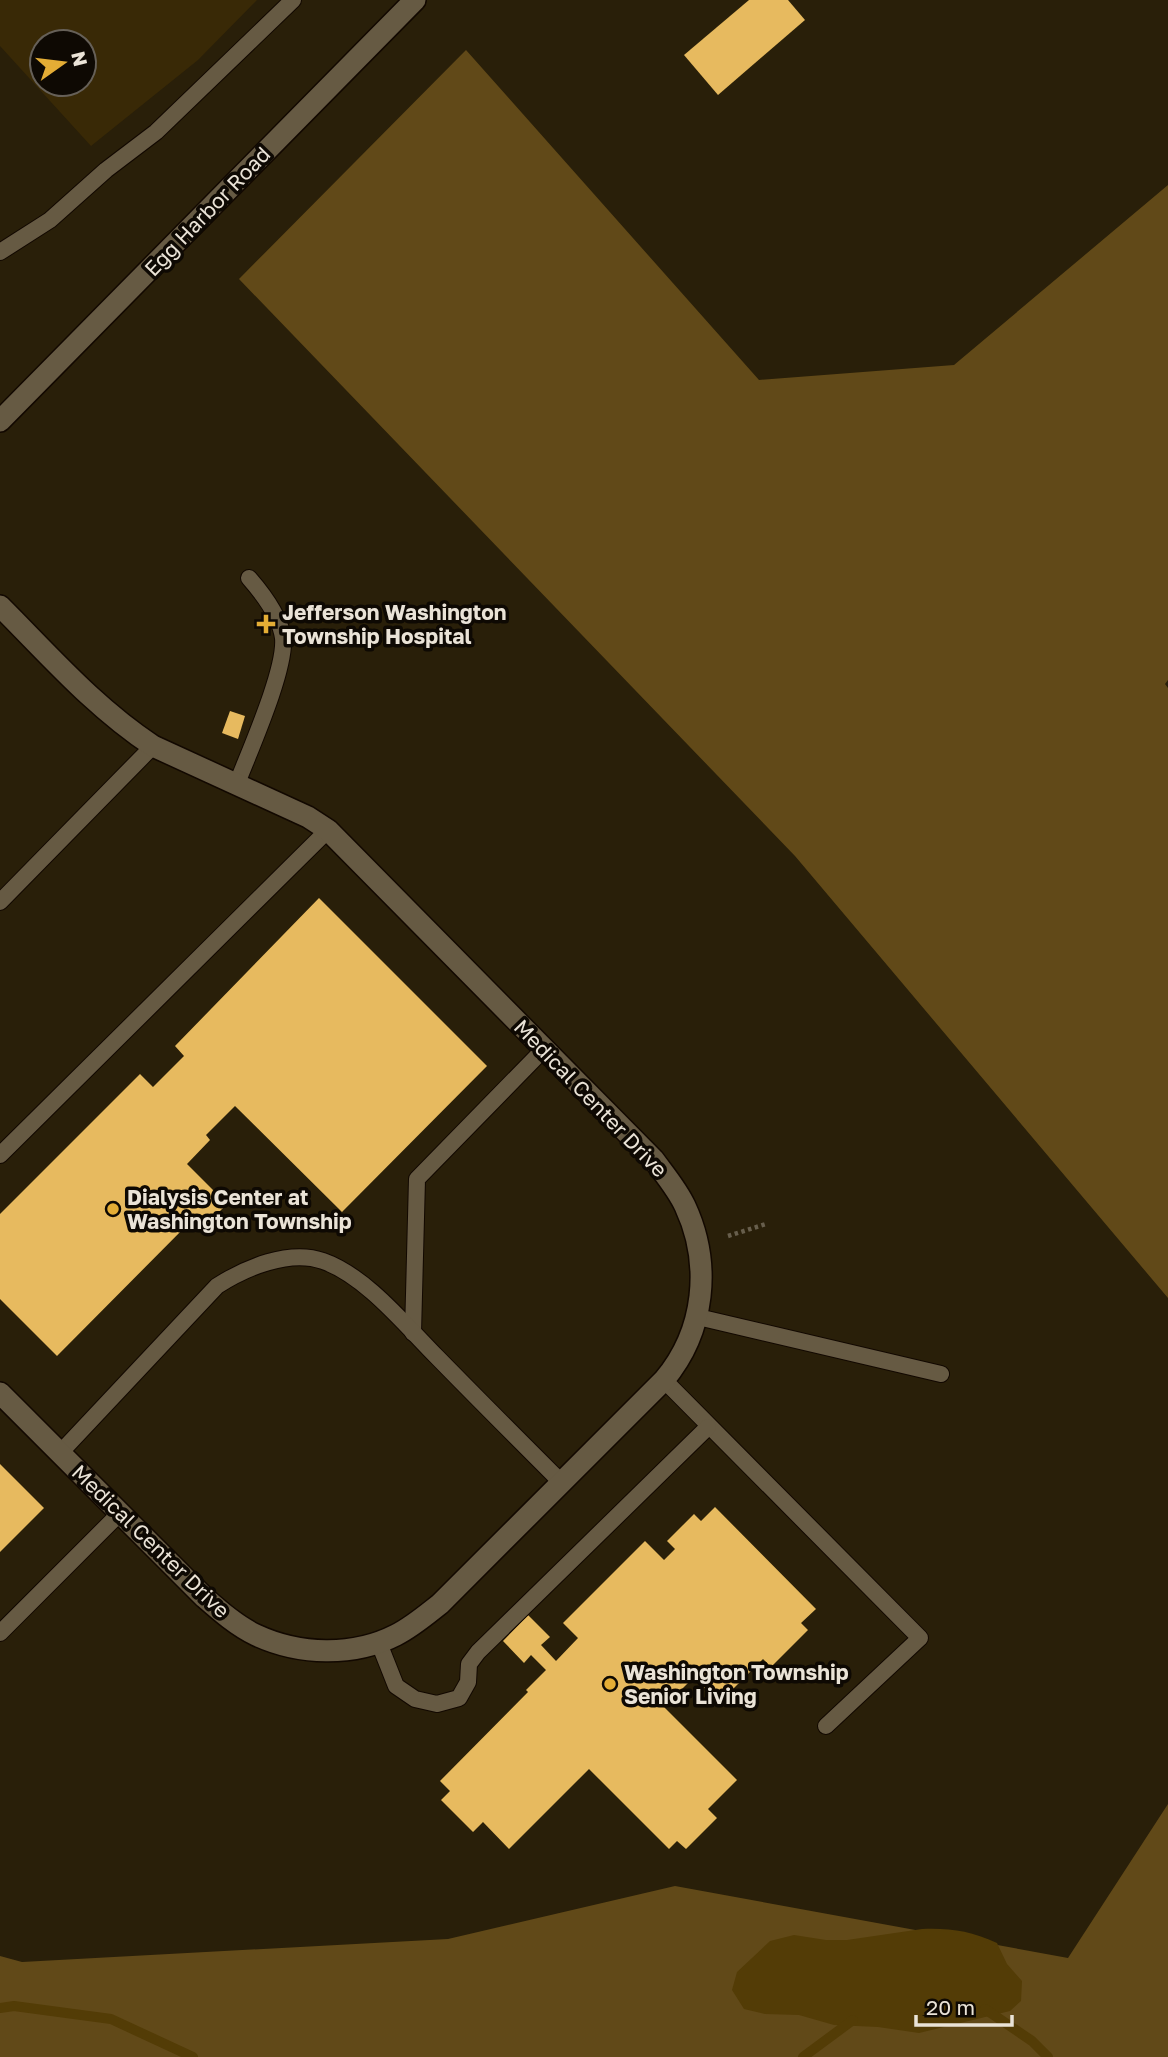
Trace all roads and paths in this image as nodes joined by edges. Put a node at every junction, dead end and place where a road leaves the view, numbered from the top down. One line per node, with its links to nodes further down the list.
1 (293, 0): 3 (lane)
2 (415, 0): 4 (street, Egg Harbor Road)
3 (0, 253)
4 (0, 421)
5 (249, 578): 8 (lane)
6 (0, 606): 7 (street, Medical Center Drive)
7 (153, 746): 8 (street, Medical Center Drive); 10 (lane)
8 (236, 786): 9 (street, Medical Center Drive)
9 (328, 830): 11 (street, Medical Center Drive); 12 (lane)
10 (0, 902)
11 (545, 1048): 15 (street, Medical Center Drive); 16 (lane)
12 (0, 1155)
13 (766, 1224): 14 (path)
14 (728, 1236)
15 (698, 1317): 17 (lane); 18 (street, Medical Center Drive)
16 (413, 1333): 21 (lane); 22 (lane)
17 (941, 1374)
18 (664, 1380): 20 (lane); 22 (street, Medical Center Drive)
19 (0, 1393): 21 (street, Medical Center Drive)
20 (708, 1427): 25 (lane); 26 (lane)
21 (60, 1452): 23 (street, Medical Center Drive)
22 (561, 1482): 25 (street, Medical Center Drive)
23 (119, 1514): 24 (lane); 25 (street, Medical Center Drive)
24 (0, 1633)
25 (379, 1643)
26 (826, 1726)

